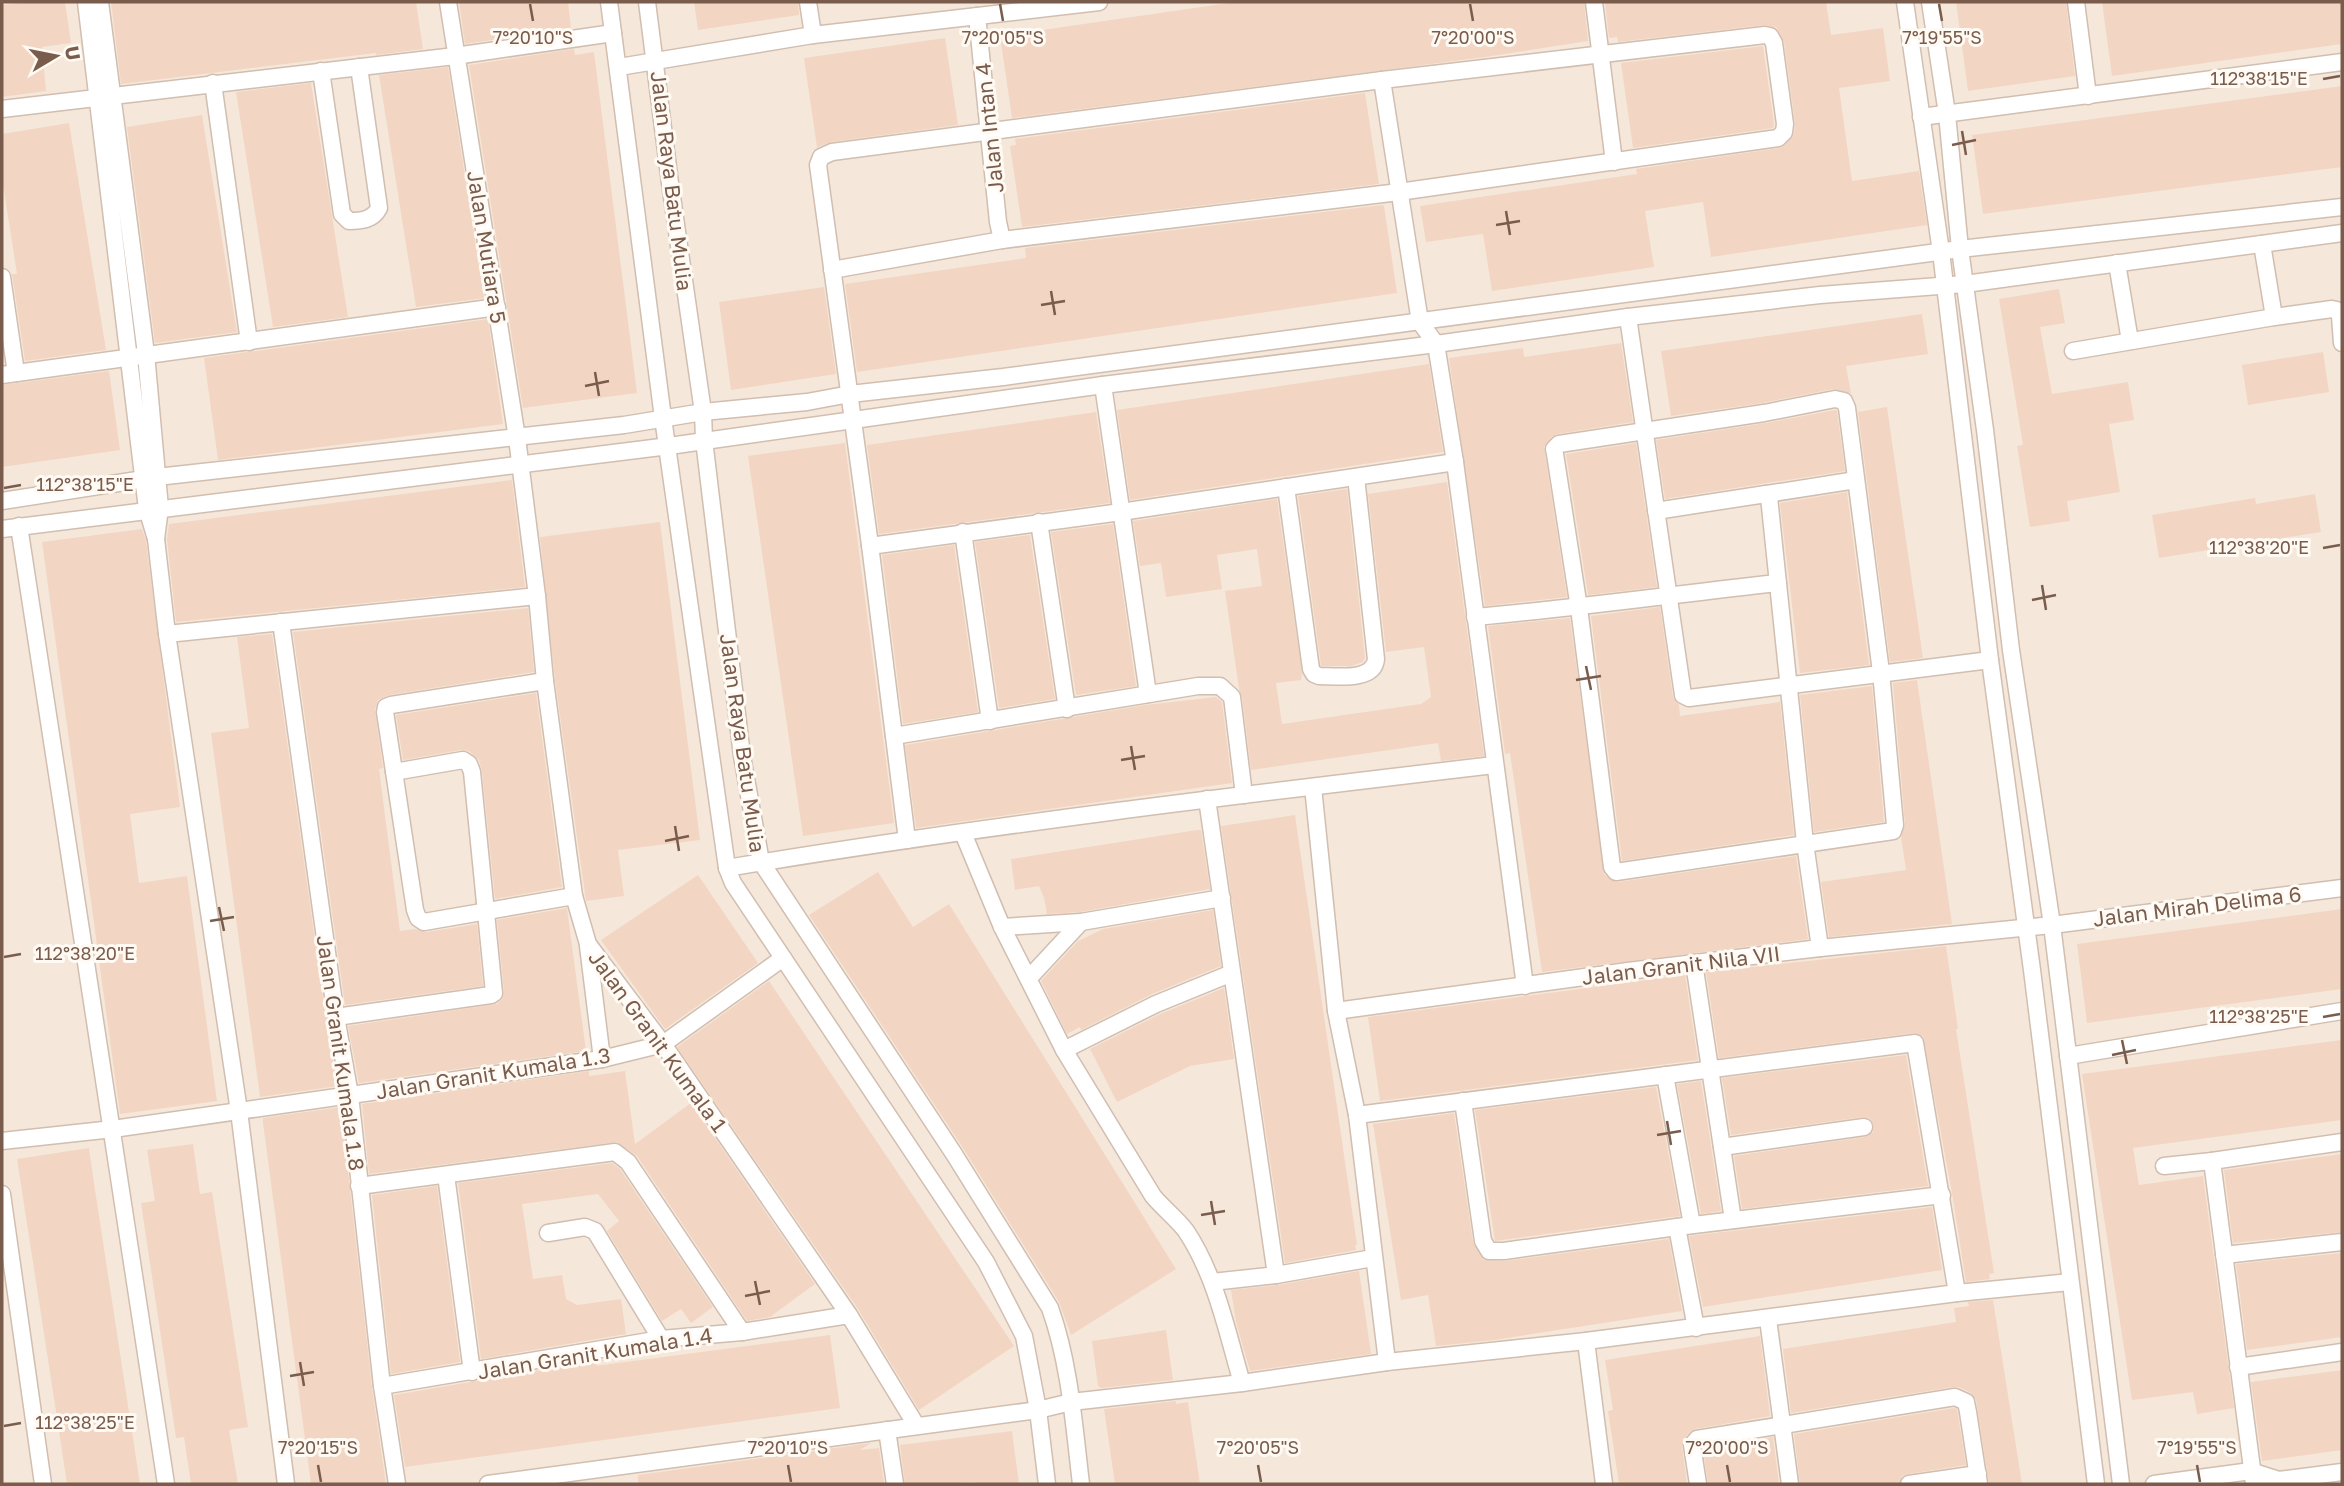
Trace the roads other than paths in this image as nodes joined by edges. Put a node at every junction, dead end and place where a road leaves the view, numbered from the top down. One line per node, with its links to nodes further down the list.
1 (86, 2): 25 (street)
2 (100, 2): 25 (street)
3 (448, 2): 16 (street, Jalan Mutiara 5)
4 (609, 2): 13 (street)
5 (647, 2): 17 (street, Jalan Raya Batu Mulia)
6 (808, 2): 14 (street)
7 (1098, 2): 12 (street)
8 (1594, 2): 15 (street)
9 (1905, 2): 28 (street)
10 (1930, 2): 27 (street)
11 (2076, 2): 24 (street)
12 (977, 16): 14 (street); 29 (street, Jalan Intan 4)
13 (613, 33): 16 (street); 20 (street)
14 (813, 35): 17 (street)
15 (1601, 54): 22 (street); 30 (street); 30 (street)
16 (455, 56): 19 (street); 43 (street, Jalan Mutiara 5)
17 (656, 60): 20 (street); 57 (street, Jalan Raya Batu Mulia)
18 (2342, 62): 24 (street)
19 (359, 66): 21 (street); 21 (street)
20 (619, 67): 58 (street)
21 (321, 71): 23 (street)
22 (1381, 80): 29 (street); 31 (street)
23 (213, 83): 25 (street); 48 (street)
24 (2088, 96): 27 (street)
25 (105, 97): 26 (street); 52 (street); 53 (street)
26 (2, 109)
27 (1947, 114): 28 (street); 36 (street)
28 (1922, 117): 37 (street)
29 (990, 132): 34 (street, Jalan Intan 4); 39 (street)
30 (1614, 162): 31 (street)
31 (1399, 191): 34 (street); 46 (street)
32 (2342, 207): 36 (street)
33 (2342, 233): 35 (street)
34 (1002, 240): 39 (street)
35 (2262, 244): 38 (street); 45 (street)
36 (1960, 249): 37 (street); 41 (street)
37 (1941, 252): 42 (street); 46 (street)
38 (2117, 263): 41 (street); 47 (street)
39 (832, 270): 56 (street)
40 (2, 277): 54 (street)
41 (1965, 284): 42 (street); 110 (street)
42 (1944, 285): 44 (street); 87 (street)
43 (497, 307): 48 (street); 61 (street, Jalan Mutiara 5)
44 (1628, 317): 50 (street); 60 (street)
45 (2274, 317): 47 (street); 49 (street)
46 (1420, 322): 50 (street); 56 (street)
47 (2130, 341): 51 (street)
48 (249, 342): 52 (street)
49 (2342, 343)
50 (1436, 344): 55 (street); 64 (street)
51 (2073, 351)
52 (146, 354): 53 (street); 67 (street)
53 (129, 356): 54 (street); 67 (street)
54 (9, 374)
55 (1103, 386): 59 (street); 74 (street)
56 (850, 394): 57 (street); 59 (street)
57 (703, 411): 58 (street); 62 (street, Jalan Raya Batu Mulia)
58 (663, 418): 61 (street); 63 (street)
59 (852, 420): 62 (street); 79 (street)
60 (1646, 431): 68 (street); 73 (street); 83 (street)
61 (517, 438): 65 (street, Jalan Granit Kumala 1); 67 (street)
62 (704, 440): 63 (street); 103 (street, Jalan Raya Batu Mulia)
63 (669, 446): 65 (street); 104 (street)
64 (1455, 462): 66 (street); 84 (street)
65 (520, 463): 72 (street); 82 (street, Jalan Granit Kumala 1)
66 (1356, 477): 69 (street); 69 (street)
67 (150, 479): 71 (street); 72 (street)
68 (1856, 480): 70 (street); 88 (street)
69 (1286, 487): 74 (street)
70 (1767, 494): 73 (street); 80 (street)
71 (2, 501)
72 (154, 508): 76 (street); 86 (street)
73 (1656, 511): 81 (street)
74 (1121, 512): 75 (street); 91 (street)
75 (1039, 522): 78 (street); 92 (street)
76 (19, 526): 77 (street); 134 (street)
77 (2, 528)
78 (963, 532): 79 (street); 93 (street)
79 (870, 546): 94 (street)
80 (1778, 583): 81 (street); 90 (street)
81 (1670, 594): 83 (street); 90 (street)
82 (537, 596): 85 (street); 89 (street, Jalan Granit Kumala 1)
83 (1579, 608): 84 (street); 102 (street)
84 (1475, 617): 95 (street)
85 (282, 622): 86 (street); 122 (street, Jalan Granit Kumala 1.8)
86 (167, 634): 131 (street)
87 (1990, 660): 88 (street); 112 (street)
88 (1881, 672): 90 (street); 102 (street)
89 (545, 681): 96 (street); 106 (street, Jalan Granit Kumala 1)
90 (1787, 687): 102 (street)
91 (1148, 694): 92 (street); 98 (street)
92 (1067, 709): 93 (street)
93 (990, 721): 94 (street)
94 (894, 736): 101 (street)
95 (1494, 765): 97 (street); 119 (street)
96 (394, 772): 108 (street); 108 (street)
97 (1312, 787): 98 (street); 120 (street)
98 (1244, 795): 99 (street)
99 (1207, 799): 100 (street); 107 (street)
100 (963, 833): 101 (street); 111 (street)
101 (907, 840): 103 (street)
102 (1805, 844): 114 (street)
103 (761, 862): 104 (street); 166 (street, Jalan Raya Batu Mulia)
104 (727, 868): 115 (street)
105 (2342, 888): 110 (street, Jalan Mirah Delima 6)
106 (574, 896): 108 (street); 113 (street, Jalan Granit Kumala 1)
107 (1222, 898): 109 (street); 117 (street)
108 (485, 910): 122 (street)
109 (1081, 922): 111 (street); 118 (street)
110 (2052, 925): 112 (street, Jalan Mirah Delima 6); 125 (street)
111 (1002, 927): 118 (street)
112 (2026, 927): 114 (street, Jalan Granit Nila VII); 152 (street)
113 (588, 944): 123 (street, Jalan Granit Kumala 1); 126 (street)
114 (1820, 948): 116 (street, Jalan Granit Nila VII)
115 (783, 958): 123 (street); 167 (street)
116 (1694, 963): 119 (street, Jalan Granit Nila VII); 127 (street)
117 (1232, 973): 124 (street); 150 (street)
118 (1029, 978): 124 (street)
119 (1525, 986): 120 (street, Jalan Granit Nila VII)
120 (1336, 1011): 132 (street)
121 (2342, 1011): 125 (street)
122 (336, 1017): 129 (street, Jalan Granit Kumala 1.8)
123 (663, 1044): 126 (street, Jalan Granit Kumala 1.3); 154 (street, Jalan Granit Kumala 1)
124 (1064, 1050): 151 (street)
125 (2068, 1056): 189 (street)
126 (602, 1059): 129 (street, Jalan Granit Kumala 1.3)
127 (1710, 1070): 128 (street); 137 (street); 143 (street)
128 (1665, 1075): 130 (street); 145 (street)
129 (350, 1095): 131 (street, Jalan Granit Kumala 1.3); 141 (street, Jalan Granit Kumala 1.8)
130 (1464, 1101): 132 (street); 145 (street)
131 (239, 1111): 134 (street, Jalan Granit Kumala 1.3); 178 (street)
132 (1357, 1115): 149 (street)
133 (1864, 1127): 137 (street)
134 (113, 1129): 135 (street, Jalan Granit Kumala 1.3); 177 (street)
135 (2, 1141)
136 (2342, 1142): 138 (street)
137 (1722, 1147): 144 (street)
138 (2212, 1161): 139 (street); 148 (street)
139 (2164, 1166)
140 (446, 1175): 141 (street); 157 (street); 163 (street)
141 (359, 1186): 165 (street, Jalan Granit Kumala 1.8)
142 (2, 1194): 176 (street)
143 (1942, 1195): 144 (street); 153 (street)
144 (1733, 1220): 145 (street)
145 (1684, 1226): 156 (street)
146 (548, 1233): 158 (street)
147 (2342, 1242): 148 (street)
148 (2224, 1255): 162 (street)
149 (1373, 1258): 150 (street); 161 (street)
150 (1276, 1275): 151 (street)
151 (1212, 1282): 164 (street)
152 (2070, 1282): 153 (street); 188 (street)
153 (1957, 1293): 155 (street)
154 (849, 1315): 157 (street, Jalan Granit Kumala 1.4); 168 (street, Jalan Granit Kumala 1)
155 (1768, 1319): 156 (street); 169 (street)
156 (1696, 1328): 159 (street)
157 (742, 1332): 158 (street, Jalan Granit Kumala 1.4)
158 (661, 1339): 163 (street, Jalan Granit Kumala 1.4)
159 (1586, 1341): 161 (street); 184 (street)
160 (2342, 1352): 162 (street)
161 (1387, 1362): 164 (street)
162 (2238, 1367): 173 (street)
163 (472, 1372): 165 (street, Jalan Granit Kumala 1.4)
164 (1242, 1383): 166 (street)
165 (382, 1386): 179 (street, Jalan Granit Kumala 1.8)
166 (1071, 1402): 167 (street); 183 (street, Jalan Raya Batu Mulia)
167 (1038, 1410): 168 (street); 182 (street)
168 (916, 1425): 170 (street)
169 (1782, 1425): 174 (street); 185 (street); 186 (street)
170 (887, 1430): 172 (street); 181 (street)
171 (2342, 1472): 175 (street)
172 (571, 1478): 180 (street)
173 (2252, 1478): 175 (street); 190 (street)
174 (1978, 1479): 187 (street)
175 (2274, 1482)
176 (43, 1484)
177 (166, 1484)
178 (286, 1484)
179 (397, 1484)
180 (488, 1484)
181 (895, 1484)
182 (1047, 1484)
183 (1081, 1484)
184 (1604, 1484)
185 (1698, 1484)
186 (1790, 1484)
187 (1909, 1484)
188 (2096, 1484)
189 (2121, 1484)
190 (2154, 1484)

